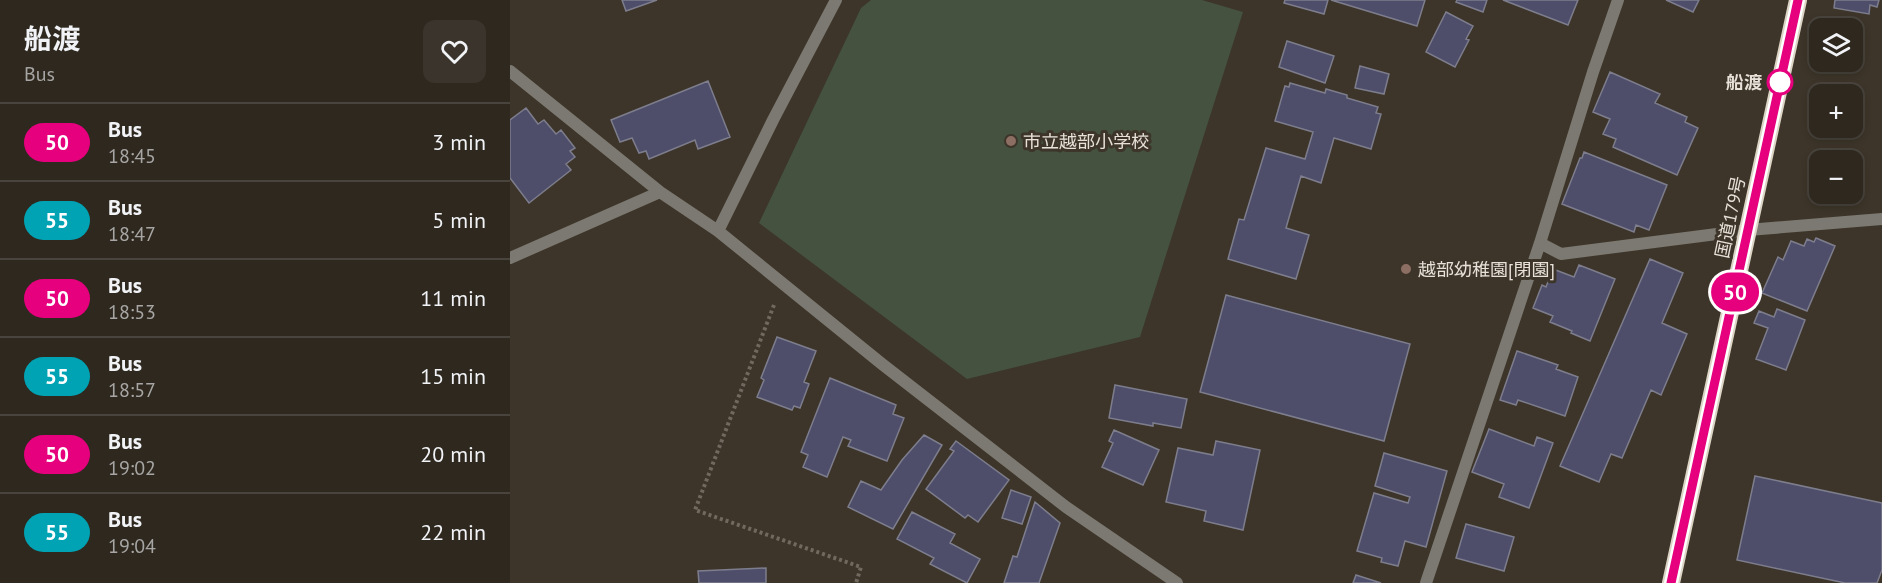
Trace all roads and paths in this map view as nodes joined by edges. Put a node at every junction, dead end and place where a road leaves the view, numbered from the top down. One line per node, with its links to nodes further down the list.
1 (836, 0): 8 (street)
2 (1618, 0): 9 (street)
3 (1798, 0): 7 (highway, 国道179号)
4 (510, 71): 5 (street)
5 (660, 192): 8 (street); 10 (street)
6 (1882, 219): 7 (street)
7 (1748, 230): 9 (street); 15 (highway, 国道179号)
8 (718, 231): 11 (street)
9 (1540, 243): 14 (street)
10 (510, 258)
11 (782, 283): 12 (path); 13 (street)
12 (856, 583)
13 (1177, 583)
14 (1426, 583)
15 (1671, 583)

